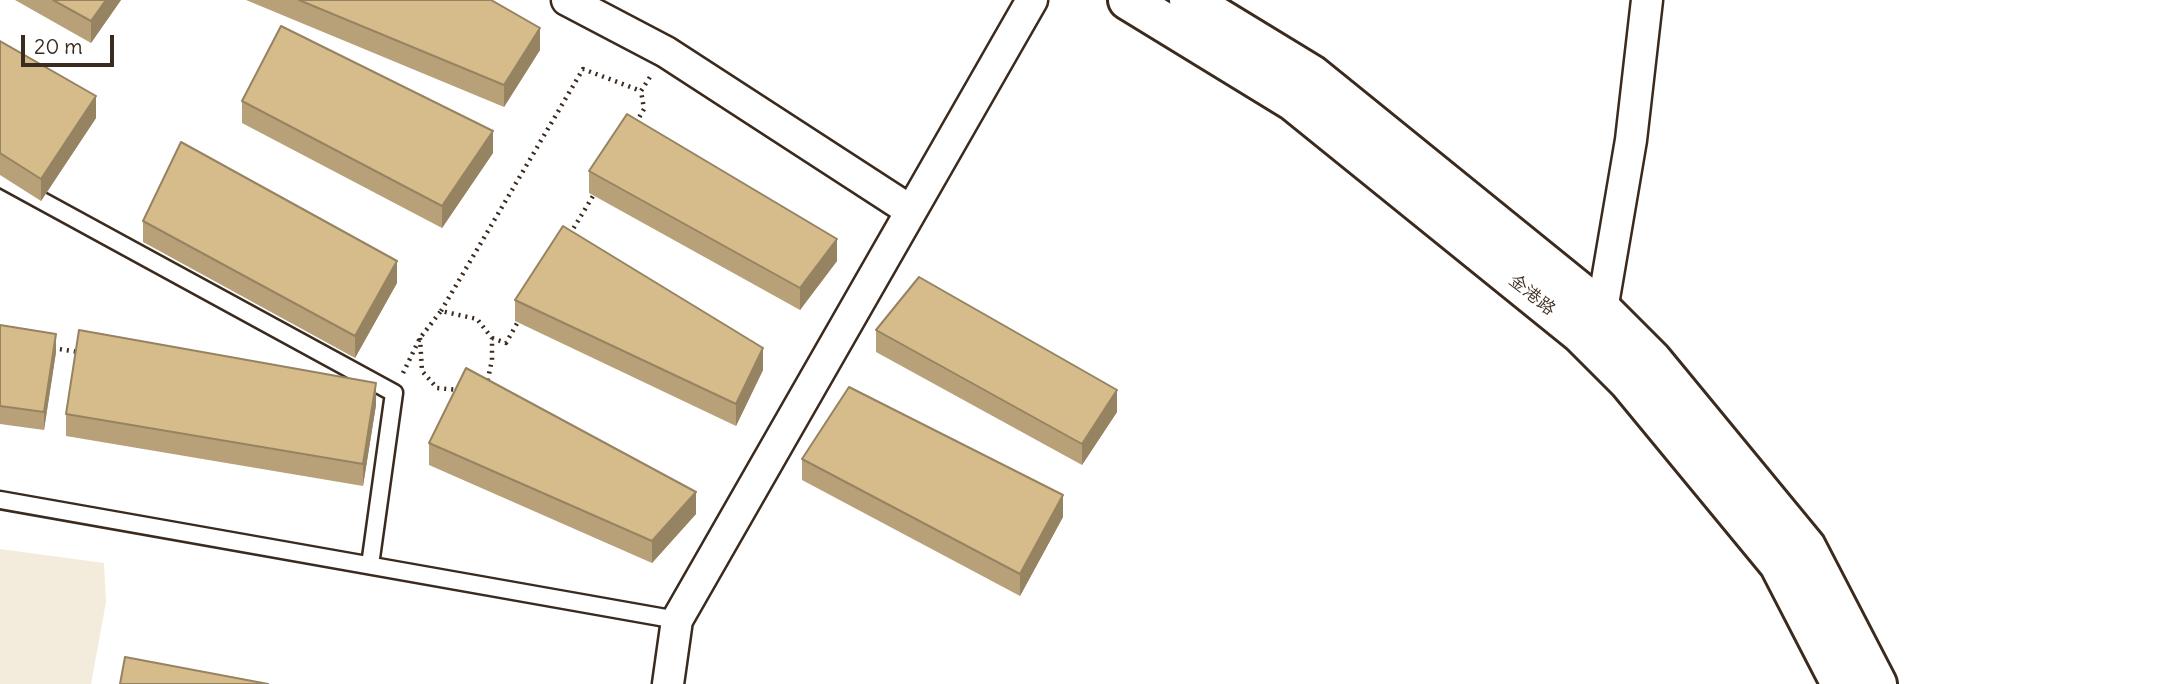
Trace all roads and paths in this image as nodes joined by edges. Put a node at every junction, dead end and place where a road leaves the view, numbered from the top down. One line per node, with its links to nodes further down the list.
1 (567, 0): 6 (street)
2 (1032, 0): 11 (street)
3 (1128, 0): 15 (main road, 金港路)
4 (1189, 0): 15 (main road, 金港路)
5 (1647, 0): 15 (street)
6 (666, 52): 7 (path); 11 (street)
7 (641, 91): 8 (path); 13 (path)
8 (630, 133)
9 (0, 178): 22 (lane)
10 (603, 179): 12 (path)
11 (911, 211): 25 (street)
12 (568, 238)
13 (441, 311): 16 (path); 17 (path)
14 (520, 319): 17 (path)
15 (1591, 322): 27 (main road, 金港路); 28 (main road, 金港路)
16 (420, 338): 21 (path); 22 (path)
17 (492, 338): 20 (path)
18 (40, 346): 19 (path)
19 (81, 353)
20 (474, 387)
21 (461, 391)
22 (394, 393): 24 (lane)
23 (0, 500): 24 (lane)
24 (370, 565): 25 (lane)
25 (677, 620): 26 (street)
26 (668, 684)
27 (1841, 684)
28 (1877, 684)

